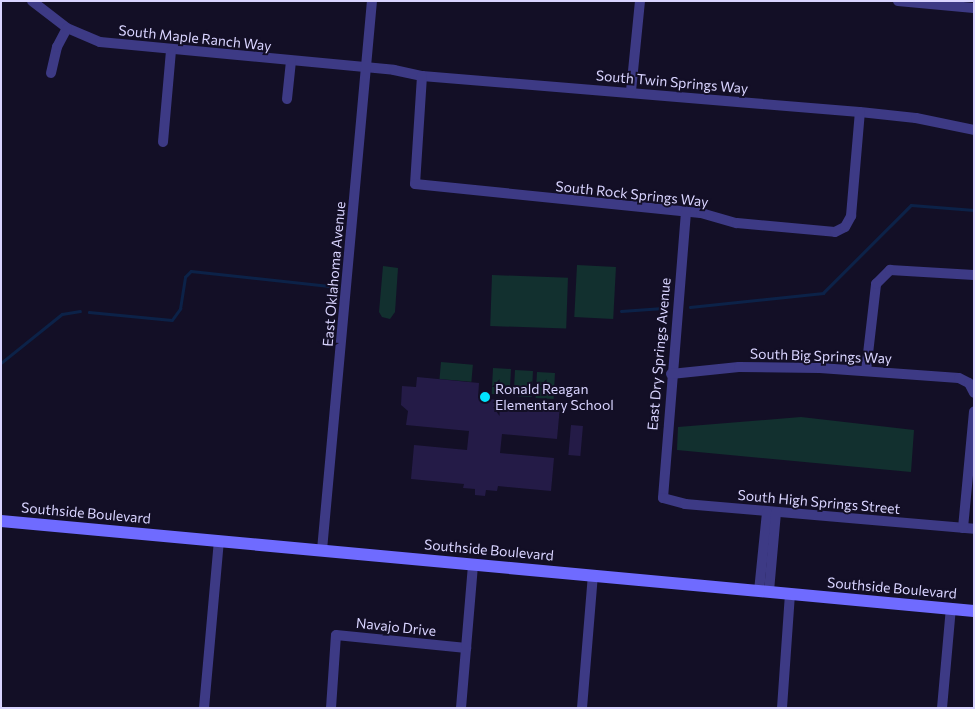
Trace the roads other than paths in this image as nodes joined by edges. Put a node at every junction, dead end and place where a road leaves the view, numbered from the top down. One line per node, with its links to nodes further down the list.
1 (32, 1): 6 (street, South Maple Ranch Way)
2 (372, 1): 9 (street, East Oklahoma Avenue)
3 (640, 1): 12 (street)
4 (898, 1): 5 (street)
5 (974, 8)
6 (67, 28): 7 (street, South Maple Ranch Way); 10 (street)
7 (171, 51): 8 (street, South Maple Ranch Way); 16 (street)
8 (290, 62): 9 (street, South Maple Ranch Way); 13 (street)
9 (368, 68): 11 (street, South Twin Springs Way); 29 (street, East Oklahoma Avenue)
10 (51, 73)
11 (422, 76): 12 (street, South Twin Springs Way); 17 (street, South Rock Springs Way)
12 (631, 91): 14 (street, South Twin Springs Way)
13 (287, 99)
14 (860, 112): 15 (street, South Twin Springs Way); 17 (street, South Rock Springs Way)
15 (974, 130)
16 (163, 142)
17 (686, 212): 20 (street, East Dry Springs Avenue)
18 (974, 276): 19 (street)
19 (866, 371): 20 (street, South Big Springs Way); 21 (street, South Big Springs Way)
20 (671, 374): 23 (street, East Dry Springs Avenue)
21 (974, 393)
22 (974, 412): 26 (street)
23 (663, 498): 24 (street, South High Springs Street)
24 (772, 512): 26 (street, South High Springs Street); 32 (street)
25 (1, 520): 28 (main road, Southside Boulevard)
26 (963, 528): 27 (street, South High Springs Street)
27 (974, 529)
28 (218, 541): 29 (main road, Southside Boulevard); 37 (street)
29 (322, 550): 30 (main road, Southside Boulevard)
30 (473, 564): 31 (main road, Southside Boulevard); 36 (street)
31 (594, 575): 32 (main road, Southside Boulevard); 40 (street)
32 (764, 591): 33 (main road, Southside Boulevard)
33 (790, 594): 34 (main road, Southside Boulevard); 41 (street)
34 (951, 608): 35 (main road, Southside Boulevard); 42 (street)
35 (974, 611)
36 (466, 648): 38 (street, Navajo Drive); 39 (street)
37 (204, 708)
38 (331, 708)
39 (461, 708)
40 (582, 708)
41 (782, 708)
42 (942, 708)

